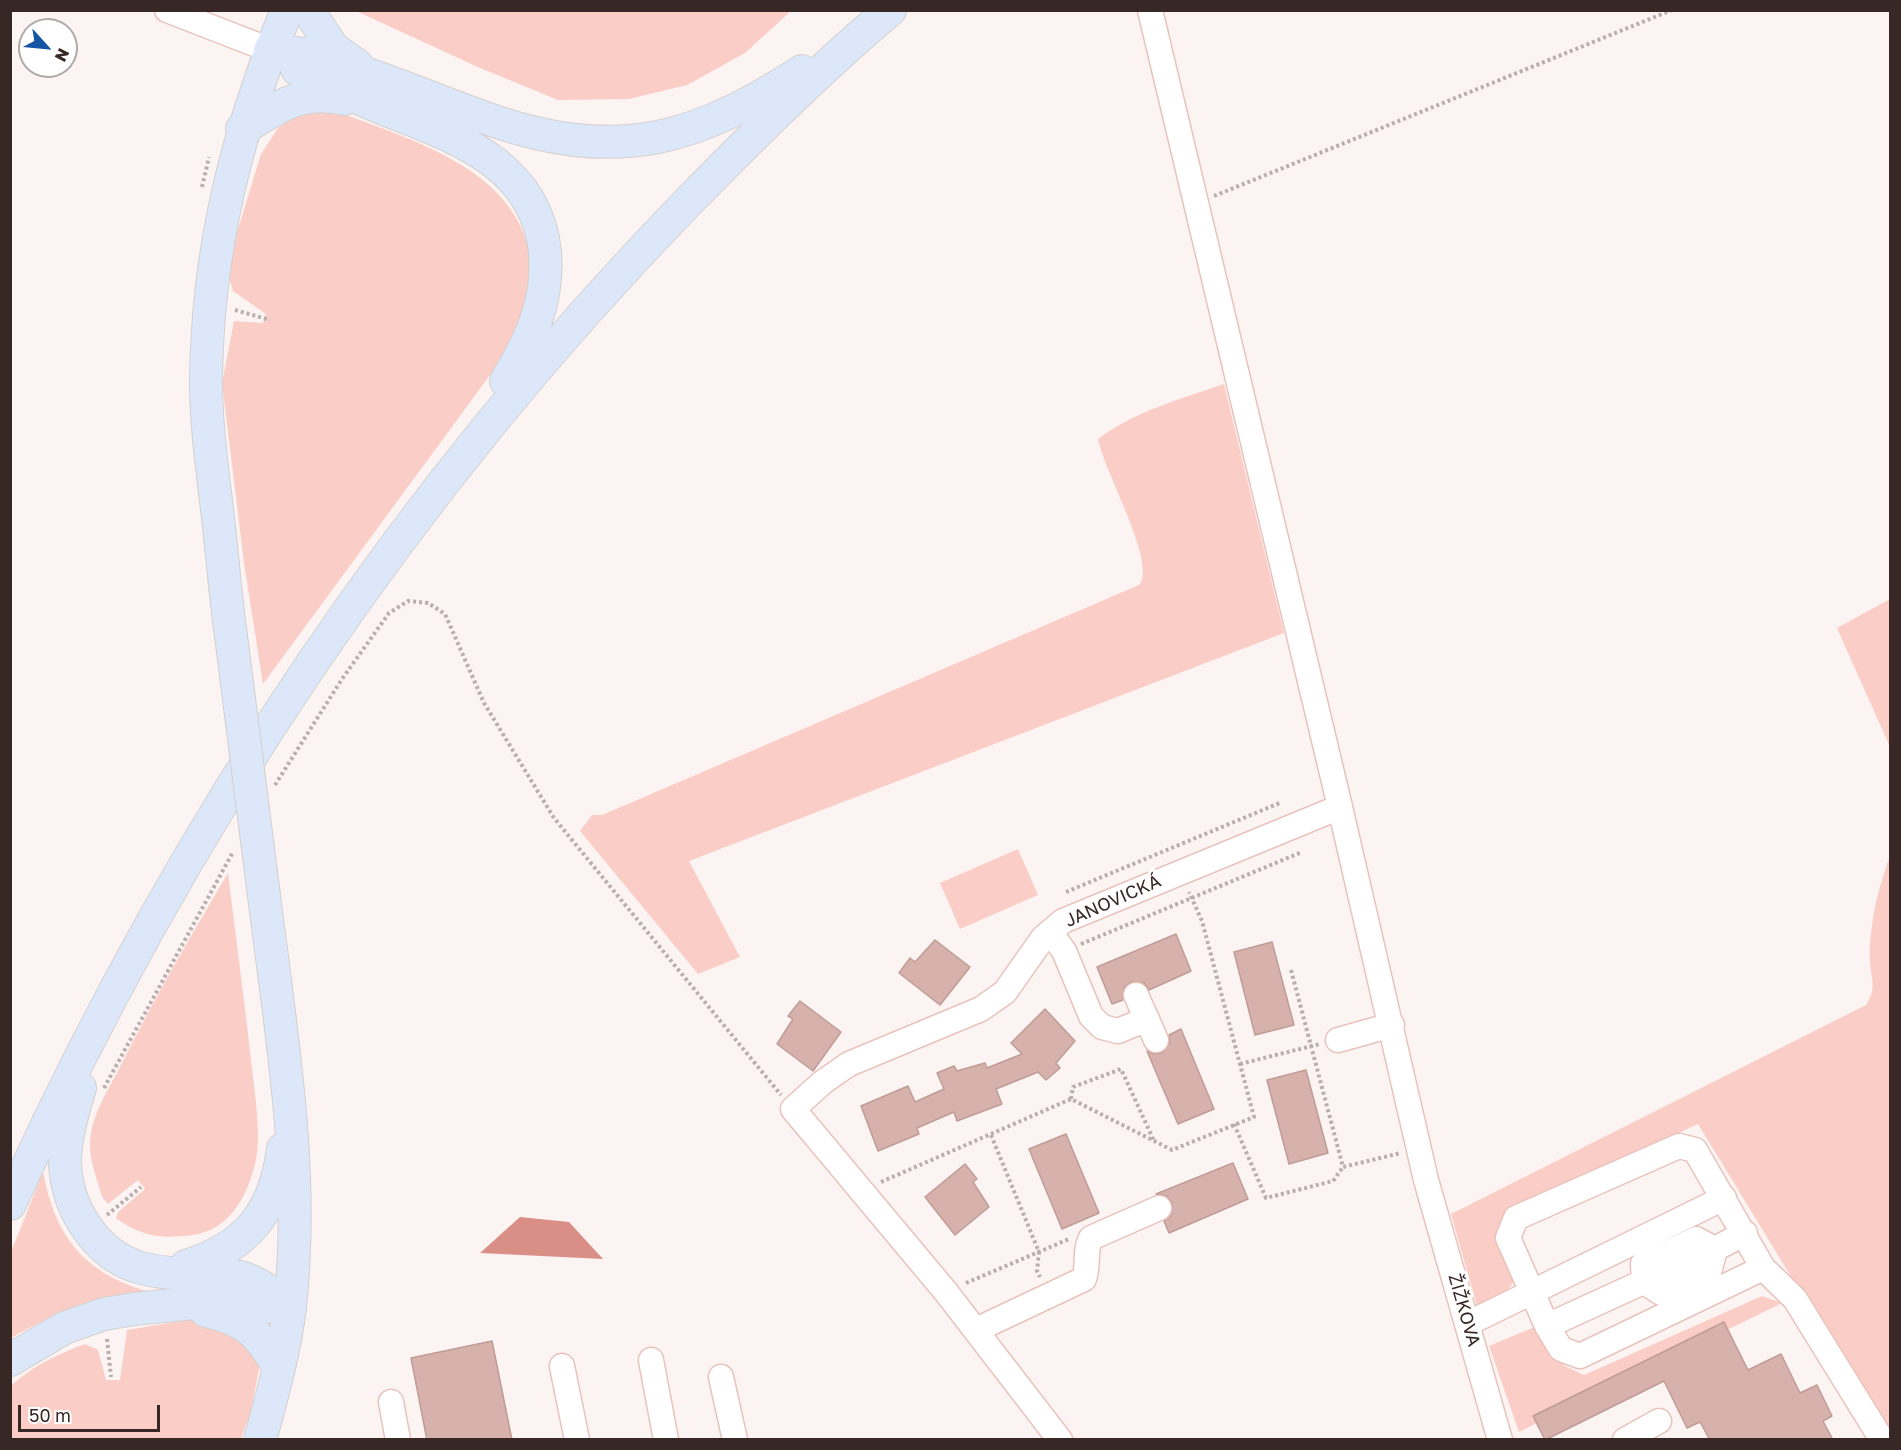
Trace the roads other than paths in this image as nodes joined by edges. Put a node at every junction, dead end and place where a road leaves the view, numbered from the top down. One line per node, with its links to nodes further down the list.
1 (167, 10): 6 (street)
2 (287, 10): 6 (main road)
3 (308, 10): 7 (main road)
4 (1150, 10): 10 (street, ŽIŽKOVA)
5 (885, 15): 7 (main road); 9 (main road)
6 (270, 50): 7 (main road); 8 (main road)
7 (376, 92): 8 (main road); 9 (main road)
8 (242, 129): 16 (main road, bridge)
9 (436, 490): 13 (main road)
10 (1340, 807): 11 (street, JANOVICKÁ); 14 (street, ŽIŽKOVA)
11 (1057, 941): 12 (street); 31 (street, JANOVICKÁ)
12 (1136, 994)
13 (109, 1001): 18 (main road); 24 (main road)
14 (1392, 1026): 15 (street); 29 (street, ŽIŽKOVA)
15 (1338, 1040)
16 (289, 1101): 24 (main road); 28 (main road)
17 (1724, 1198): 20 (street); 21 (street); 26 (street)
18 (10, 1204)
19 (1159, 1208): 31 (street)
20 (1685, 1217): 22 (street); 26 (street)
21 (1745, 1233): 22 (street); 23 (street)
22 (1705, 1244): 25 (street); 25 (street)
23 (1763, 1268): 30 (street); 47 (street)
24 (168, 1272): 28 (main road)
25 (1644, 1282): 30 (street)
26 (1531, 1291): 29 (street); 30 (street)
27 (184, 1306): 28 (main road); 32 (main road); 35 (main road)
28 (290, 1308): 35 (main road)
29 (1469, 1323): 45 (street, ŽIŽKOVA)
30 (1547, 1326)
31 (976, 1330): 44 (street)
32 (10, 1360)
33 (651, 1360): 42 (street)
34 (562, 1366): 41 (street)
35 (279, 1368): 39 (main road)
36 (721, 1377): 43 (street)
37 (391, 1402): 40 (street)
38 (1659, 1421): 46 (street)
39 (260, 1440)
40 (398, 1440)
41 (577, 1440)
42 (666, 1440)
43 (735, 1440)
44 (1060, 1440)
45 (1500, 1440)
46 (1625, 1440)
47 (1882, 1440)

